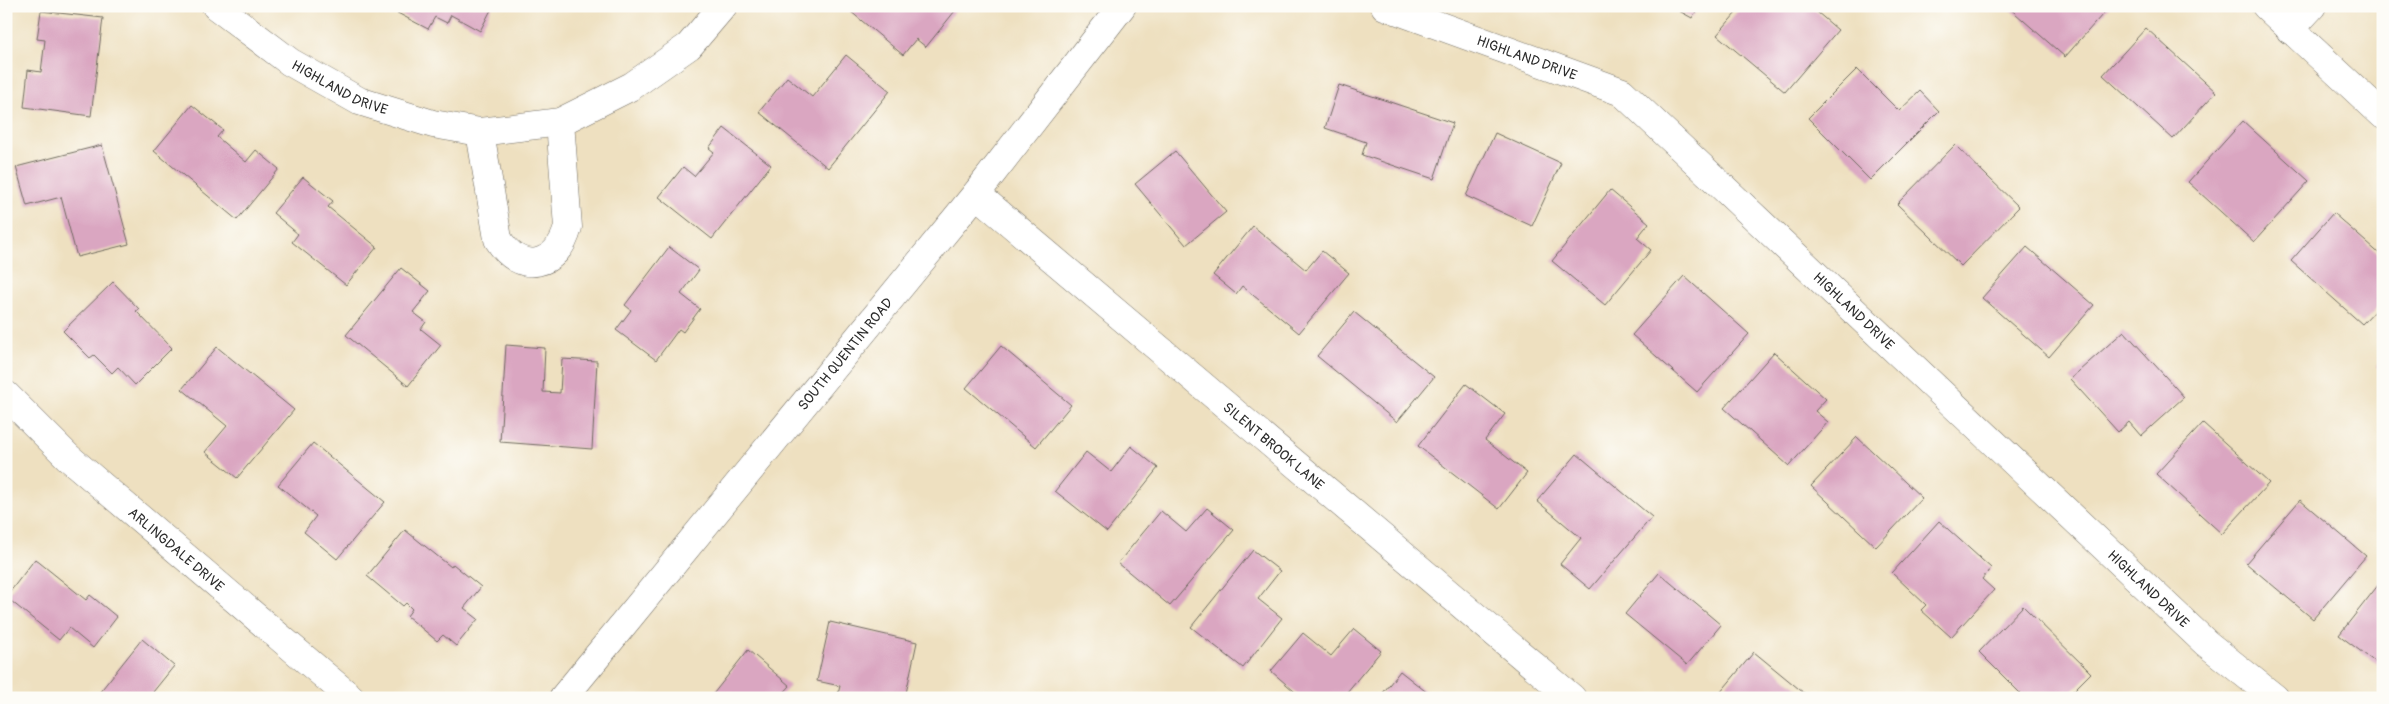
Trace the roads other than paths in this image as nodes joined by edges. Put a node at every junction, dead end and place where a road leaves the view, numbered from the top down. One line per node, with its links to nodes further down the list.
1 (216, 6): 10 (street, HIGHLAND DRIVE)
2 (723, 6): 9 (street, HIGHLAND DRIVE)
3 (1122, 6): 11 (street, SOUTH QUENTIN ROAD)
4 (1385, 6): 16 (street, HIGHLAND DRIVE)
5 (2266, 6): 7 (street)
6 (2312, 6): 7 (street)
7 (2290, 30): 8 (street)
8 (2383, 115)
9 (560, 122): 10 (street, HIGHLAND DRIVE); 10 (street)
10 (480, 132)
11 (976, 194): 14 (street, SOUTH QUENTIN ROAD); 15 (street, SILENT BROOK LANE)
12 (6, 395): 13 (street, ARLINGDALE DRIVE)
13 (351, 698)
14 (563, 698)
15 (1572, 698)
16 (2275, 698)

